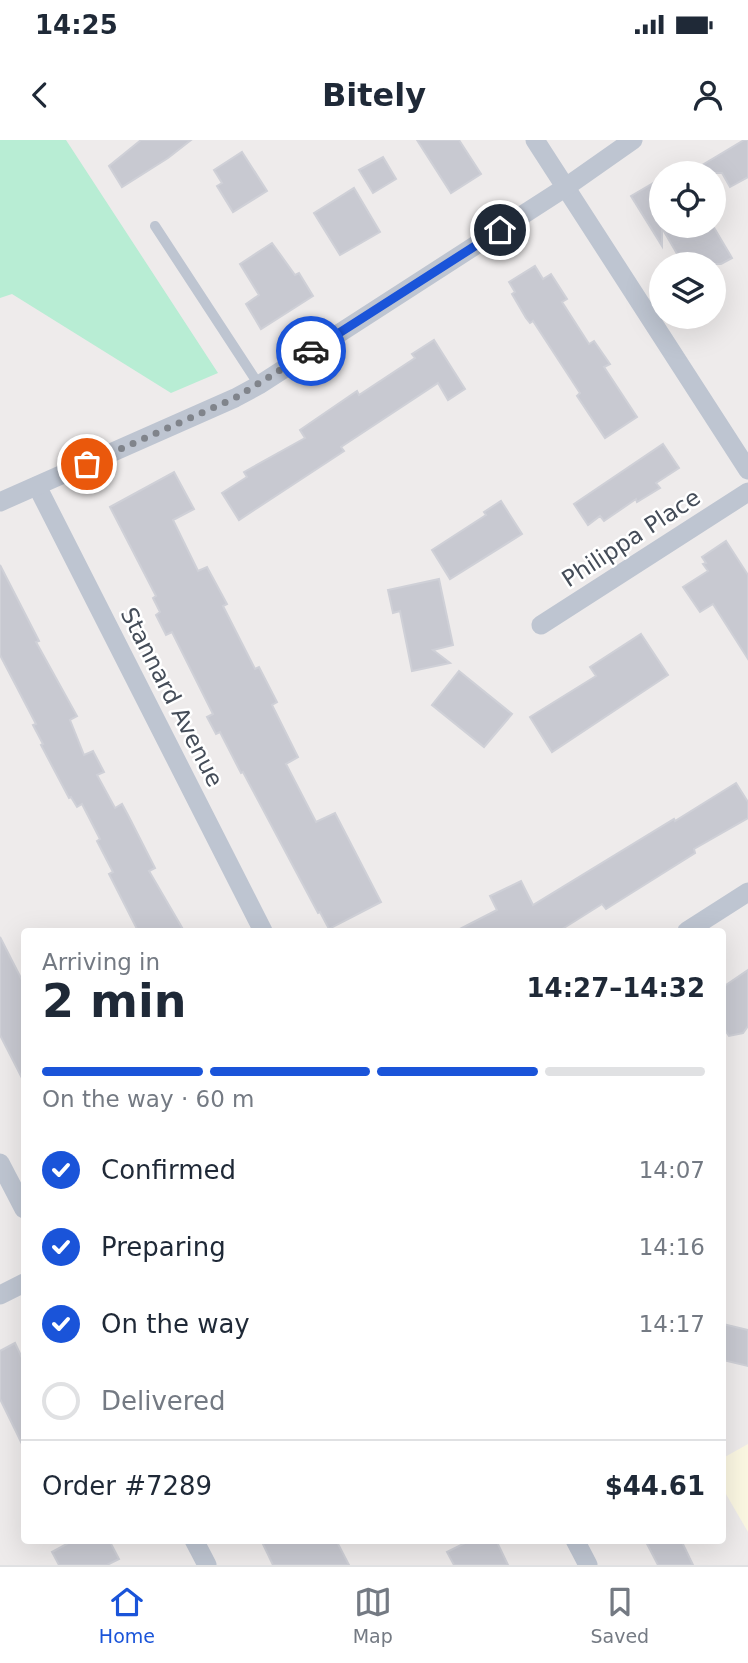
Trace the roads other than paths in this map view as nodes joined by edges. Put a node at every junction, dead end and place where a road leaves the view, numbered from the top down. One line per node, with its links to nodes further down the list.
1 (535, 140): 3 (street)
2 (633, 140): 3 (street)
3 (566, 187): 5 (street); 6 (street)
4 (155, 226): 5 (lane)
5 (259, 385): 7 (street)
6 (748, 470)
7 (37, 486): 9 (street); 12 (street, Stannard Avenue)
8 (748, 492): 10 (street, Philippa Place)
9 (0, 502)
10 (541, 625)
11 (748, 892): 13 (street)
12 (261, 928)
13 (692, 928)
14 (0, 1163): 15 (street)
15 (21, 1203)
16 (21, 1284): 17 (street)
17 (0, 1295)
18 (196, 1544): 20 (street)
19 (577, 1544): 21 (street)
20 (207, 1565)
21 (587, 1565)

